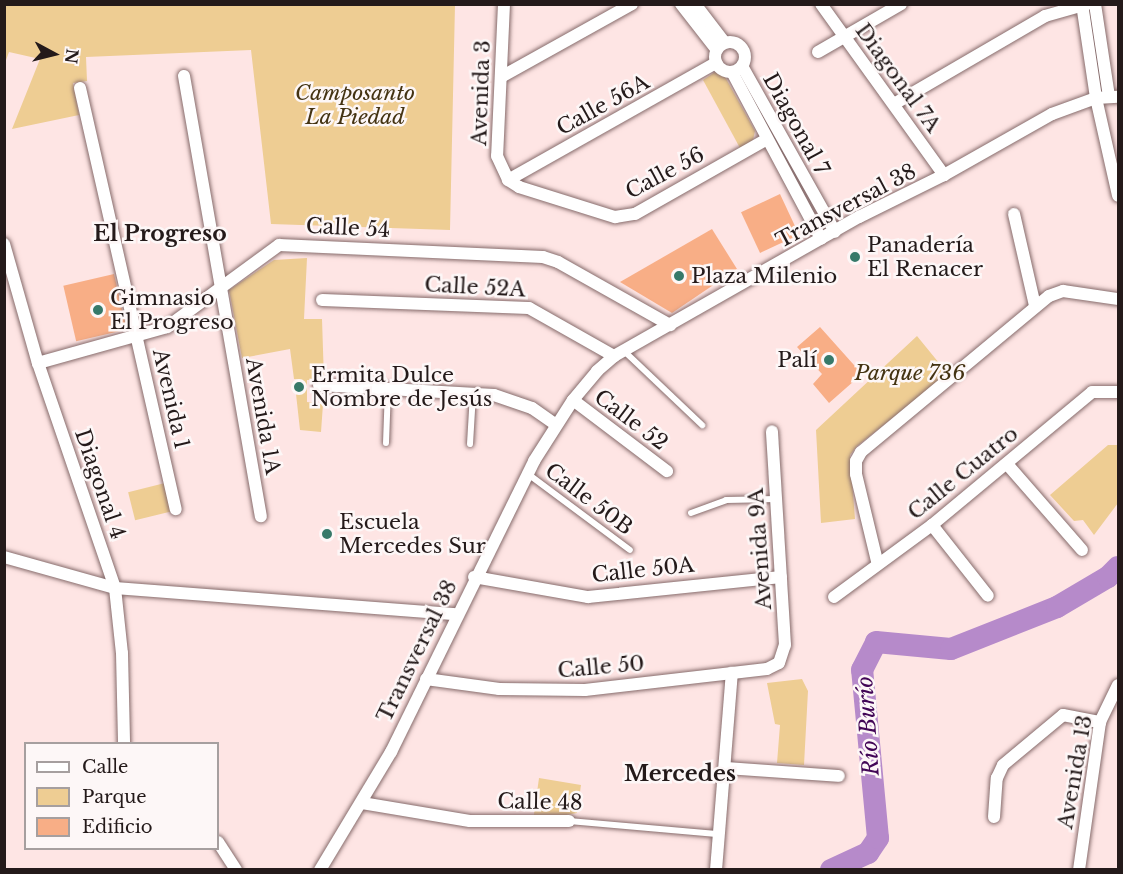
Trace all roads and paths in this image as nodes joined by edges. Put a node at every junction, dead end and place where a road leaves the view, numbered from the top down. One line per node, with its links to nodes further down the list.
1 (504, 4): 16 (street, Avenida 3)
2 (632, 4): 16 (street)
3 (681, 4): 11 (street, Diagonal 7)
4 (695, 4): 11 (street, Diagonal 7)
5 (821, 4): 10 (street, Diagonal 7A)
6 (901, 4): 10 (street)
7 (1087, 4): 9 (street)
8 (1095, 4): 18 (street)
9 (1082, 5): 19 (street); 20 (street)
10 (844, 37): 12 (street); 20 (street, Diagonal 7A)
11 (721, 46): 13 (street); 14 (street, Diagonal 7)
12 (818, 52)
13 (716, 63): 14 (street, Diagonal 7); 23 (street, Calle 56A)
14 (737, 69): 21 (street, Diagonal 7)
15 (184, 76): 29 (street, Avenida 1A)
16 (501, 77): 23 (street, Avenida 3)
17 (80, 88): 34 (street, Avenida 1)
18 (1114, 97): 19 (street, Transversal 38)
19 (1096, 98): 22 (street, Transversal 38); 24 (street)
20 (894, 104): 22 (street, Diagonal 7A)
21 (772, 136): 23 (street, Calle 56); 26 (street, Diagonal 7); 27 (street, Diagonal 7)
22 (944, 175): 26 (street, Transversal 38)
23 (508, 180)
24 (1119, 196)
25 (1014, 214): 32 (street)
26 (835, 232): 27 (street, Transversal 38)
27 (821, 239): 33 (street, Transversal 38)
28 (4, 244): 36 (street, Diagonal 4)
29 (219, 287): 33 (street, Calle 54); 34 (street, Calle 54); 53 (street, Avenida 1A)
30 (1119, 299): 32 (street)
31 (322, 300): 35 (street, Calle 52A)
32 (1035, 306): 58 (street)
33 (670, 325): 35 (street, Transversal 38)
34 (137, 335): 36 (street, Calle 54); 51 (street, Avenida 1)
35 (619, 354): 41 (street, Transversal 38); 43 (lane)
36 (38, 363): 61 (street, Diagonal 4)
37 (319, 386): 38 (street)
38 (388, 389): 40 (street); 45 (lane)
39 (1119, 392): 47 (street, Calle Cuatro)
40 (473, 393): 42 (street); 46 (lane)
41 (573, 400): 42 (street, Transversal 38); 48 (street, Calle 52)
42 (556, 425): 49 (street, Transversal 38)
43 (702, 425)
44 (772, 431): 50 (street, Avenida 9A)
45 (386, 443)
46 (470, 444)
47 (1007, 464): 54 (street, Calle Cuatro); 56 (street)
48 (667, 471)
49 (528, 474): 55 (lane, Calle 50B); 59 (street, Transversal 38)
50 (776, 499): 52 (lane); 60 (street, Avenida 9A)
51 (176, 509)
52 (691, 513)
53 (261, 516)
54 (932, 525): 58 (street, Calle Cuatro); 62 (street)
55 (630, 550)
56 (1082, 550)
57 (4, 557): 61 (street)
58 (877, 561): 63 (street, Calle Cuatro)
59 (474, 577): 60 (street, Calle 50A); 64 (street, Transversal 38)
60 (782, 577): 65 (street, Avenida 9A)
61 (115, 588): 64 (street); 70 (street, Diagonal 4)
62 (988, 596)
63 (834, 597)
64 (456, 614): 67 (street, Transversal 38)
65 (779, 663): 66 (street, Calle 50)
66 (732, 673): 67 (street, Calle 50); 71 (street)
67 (426, 679): 73 (street, Transversal 38)
68 (1119, 685): 69 (street, Avenida 13)
69 (1100, 722): 74 (street); 81 (street, Avenida 13)
70 (124, 742)
71 (725, 768): 72 (street); 76 (street)
72 (839, 776)
73 (362, 803): 75 (street, Calle 48); 79 (street, Transversal 38)
74 (994, 817)
75 (569, 821): 76 (lane, Calle 48)
76 (719, 834): 80 (street)
77 (219, 844): 78 (street)
78 (236, 870)
79 (320, 870)
80 (716, 870)
81 (1078, 870)

